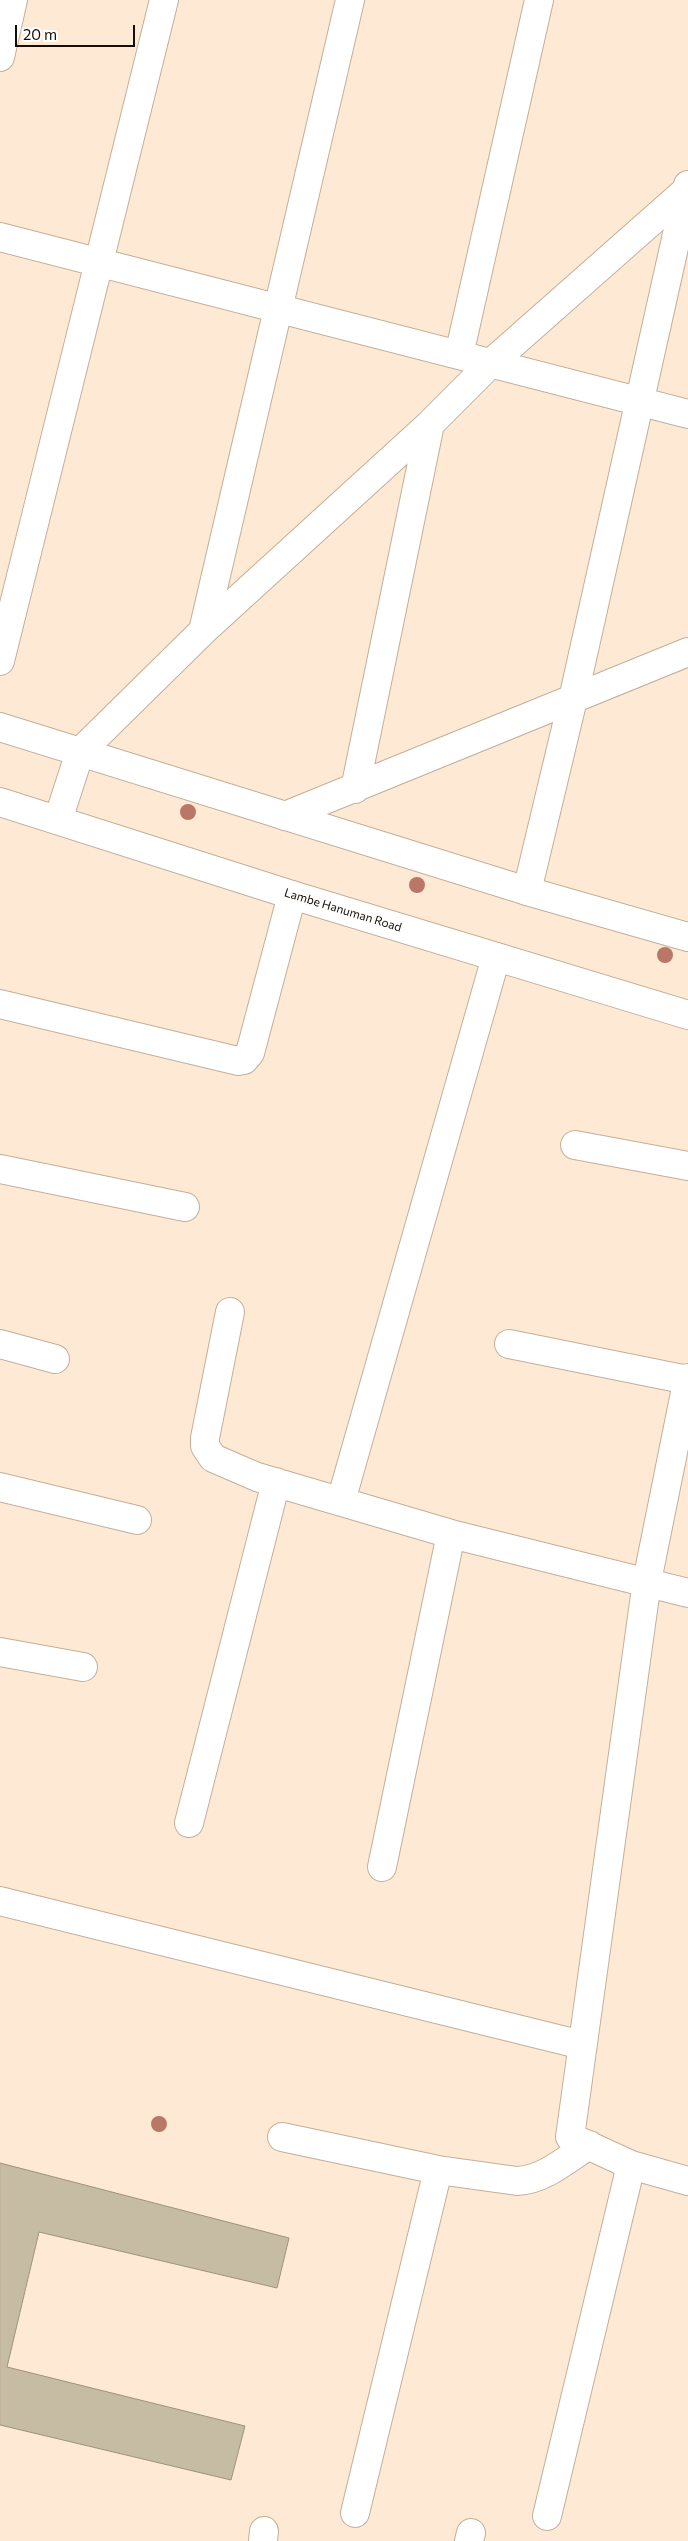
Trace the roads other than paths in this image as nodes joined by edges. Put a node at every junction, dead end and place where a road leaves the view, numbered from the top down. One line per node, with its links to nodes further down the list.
1 (13, 0): 5 (street)
2 (164, 0): 8 (street)
3 (350, 0): 9 (street)
4 (539, 0): 10 (street)
5 (0, 57)
6 (687, 188): 11 (street); 12 (street)
7 (0, 237): 8 (street)
8 (100, 263): 9 (street); 17 (street)
9 (276, 308): 10 (street); 15 (street)
10 (459, 355): 11 (street)
11 (491, 363): 12 (street); 14 (street)
12 (638, 401): 13 (street); 18 (street)
13 (688, 414)
14 (430, 424): 15 (street); 21 (street)
15 (202, 631): 20 (street)
16 (688, 652): 18 (street)
17 (0, 661)
18 (573, 699): 21 (street); 25 (street)
19 (0, 727): 20 (street)
20 (80, 752): 23 (street); 24 (street)
21 (355, 789): 23 (street)
22 (0, 802): 24 (street, Lambe Hanuman Road)
23 (285, 816): 25 (street)
24 (58, 820): 26 (street, Lambe Hanuman Road)
25 (527, 890): 27 (street)
26 (292, 895): 28 (street, Lambe Hanuman Road); 29 (street)
27 (688, 937)
28 (496, 957): 30 (street, Lambe Hanuman Road); 42 (street)
29 (0, 1004)
30 (688, 1015)
31 (576, 1145): 32 (street)
32 (688, 1166)
33 (0, 1169): 34 (street)
34 (185, 1207)
35 (230, 1312): 40 (street)
36 (0, 1344): 38 (street)
37 (509, 1344): 39 (street)
38 (55, 1359)
39 (688, 1379): 45 (street)
40 (276, 1482): 42 (street); 49 (street)
41 (0, 1487): 43 (street)
42 (341, 1501): 44 (street)
43 (136, 1520)
44 (451, 1534): 45 (street); 50 (street)
45 (647, 1581): 46 (street); 52 (street)
46 (688, 1593)
47 (0, 1652): 48 (street)
48 (83, 1667)
49 (189, 1823)
50 (382, 1867)
51 (0, 1901): 52 (street)
52 (582, 2045): 54 (street)
53 (282, 2137): 56 (street)
54 (589, 2145): 55 (street); 56 (street)
55 (630, 2165): 57 (street); 59 (street)
56 (438, 2170): 58 (street)
57 (688, 2181)
58 (355, 2513)
59 (547, 2516)

